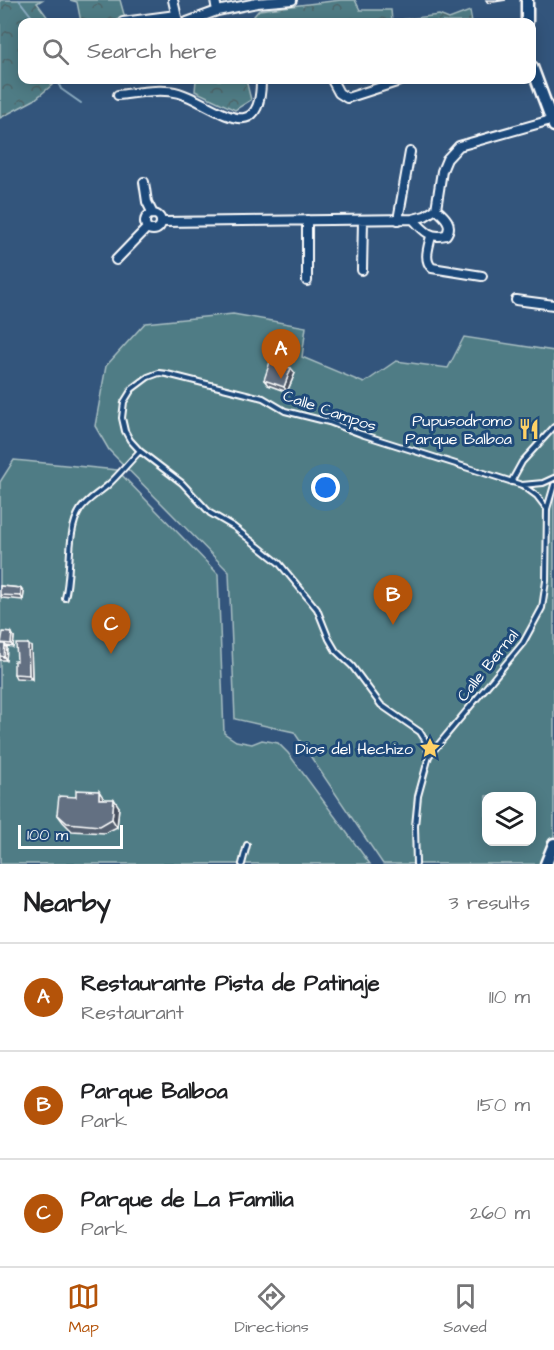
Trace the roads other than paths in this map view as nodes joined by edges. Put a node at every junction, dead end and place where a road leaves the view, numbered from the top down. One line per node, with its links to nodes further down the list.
1 (173, 0): 7 (street)
2 (215, 0): 6 (street)
3 (292, 0): 5 (street)
4 (527, 0): 9 (main road)
5 (257, 2): 6 (street)
6 (217, 11): 8 (street)
7 (177, 18)
8 (198, 18)
9 (527, 18)
10 (536, 77): 15 (main road)
11 (261, 84): 14 (street)
12 (334, 84): 13 (street)
13 (391, 84)
14 (118, 95)
15 (549, 99): 16 (main road)
16 (553, 123): 19 (street)
17 (410, 152): 21 (street)
18 (144, 182): 20 (street)
19 (436, 209): 22 (street); 27 (street)
20 (153, 214): 25 (street); 26 (street)
21 (398, 219): 22 (street); 24 (street)
22 (413, 219): 27 (street)
23 (307, 220): 24 (street); 25 (street); 31 (street)
24 (363, 220): 29 (street)
25 (161, 222): 26 (street)
26 (147, 228): 28 (street)
27 (431, 236): 30 (street)
28 (116, 260)
29 (362, 270)
30 (482, 276)
31 (307, 281)
32 (516, 300): 33 (street)
33 (554, 305)
34 (554, 427): 37 (lane)
35 (140, 451): 37 (lane, Calle Campos); 41 (lane); 42 (lane)
36 (554, 478): 38 (lane)
37 (511, 482): 38 (lane, Calle Campos)
38 (522, 485): 40 (lane)
39 (554, 485): 40 (lane, Calle Bernal)
40 (547, 509): 42 (lane, Calle Bernal)
41 (65, 598)
42 (429, 756): 46 (lane)
43 (554, 844): 47 (main road)
44 (247, 845): 45 (lane)
45 (242, 864)
46 (416, 864)
47 (546, 864)

